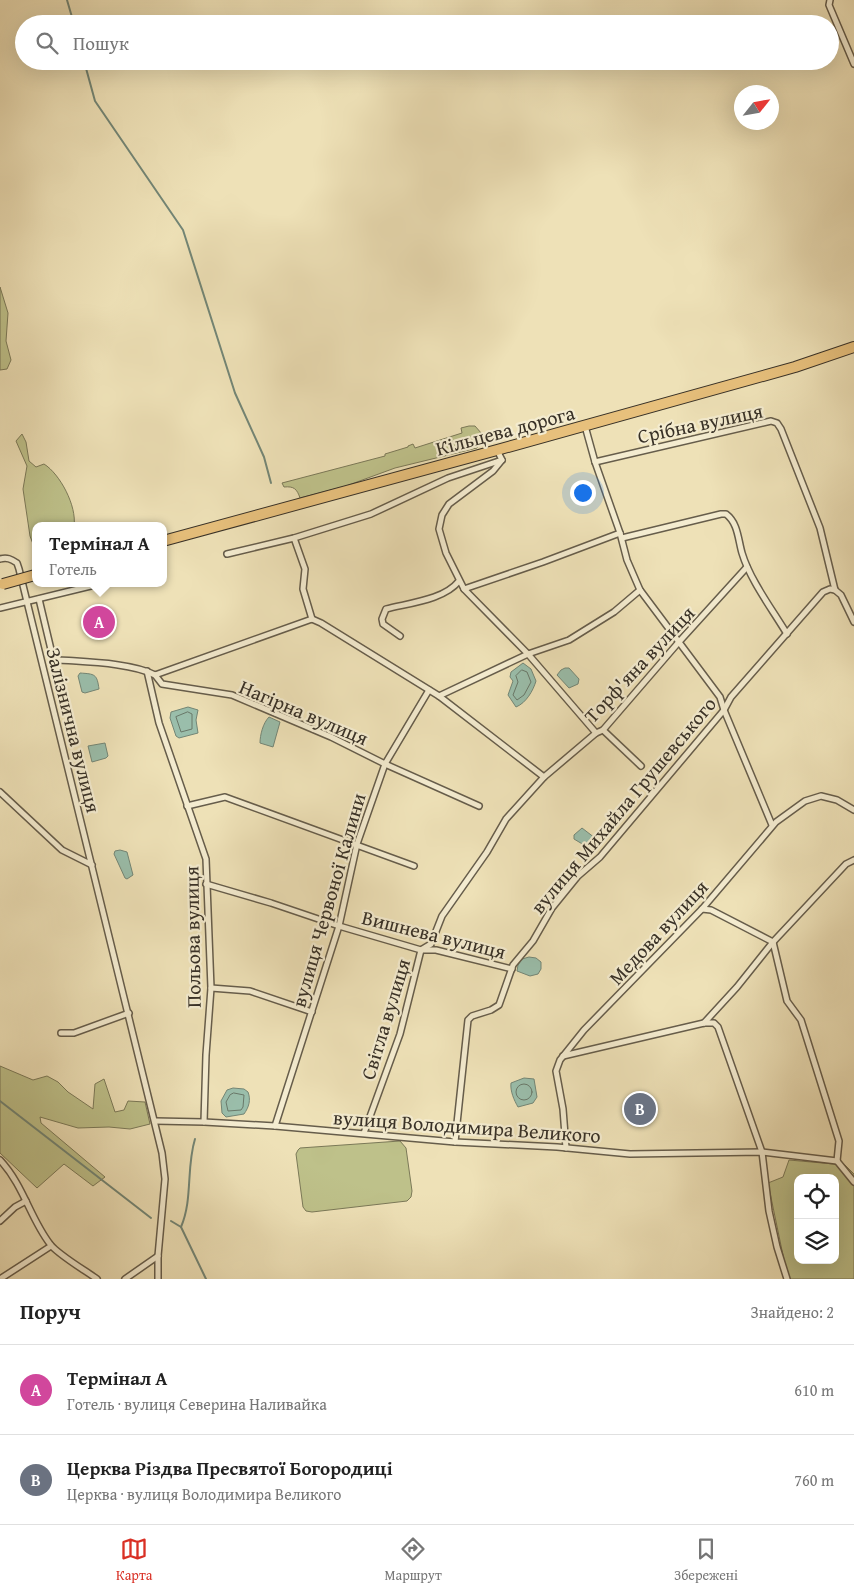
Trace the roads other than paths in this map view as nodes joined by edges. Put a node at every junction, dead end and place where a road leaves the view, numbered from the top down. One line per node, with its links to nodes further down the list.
1 (830, 0): 2 (street)
2 (833, 15)
3 (839, 29): 4 (street)
4 (854, 64)
5 (854, 347): 6 (highway, Кільцева дорога)
6 (585, 426): 7 (highway, Кільцева дорога); 8 (street)
7 (500, 455): 10 (street); 11 (highway, Кільцева дорога); 16 (street)
8 (595, 462): 9 (street); 21 (street, Срібна вулиця)
9 (621, 535): 14 (street); 19 (street); 20 (street)
10 (294, 538): 12 (street); 25 (street)
11 (167, 540)
12 (227, 554)
13 (0, 559): 23 (street, Залізнична вулиця)
14 (748, 568): 27 (street); 29 (street, Торф'яна вулиця)
15 (32, 576): 17 (highway, bridge)
16 (459, 581): 19 (street); 28 (street)
17 (2, 584)
18 (87, 587): 22 (street)
19 (464, 589): 30 (street)
20 (640, 590): 29 (street); 30 (street)
21 (835, 590): 26 (street, Срібна вулиця); 27 (street, вулиця Михайла Грушевського)
22 (39, 599): 23 (street); 31 (street, Нагірна вулиця)
23 (26, 601): 24 (street); 49 (street, Залізнична вулиця)
24 (0, 608)
25 (312, 619): 32 (street); 33 (street)
26 (854, 622)
27 (786, 634): 35 (street, вулиця Михайла Грушевського)
28 (400, 636)
29 (678, 643): 35 (street); 36 (street, Торф'яна вулиця)
30 (528, 654): 34 (street); 37 (street)
31 (147, 671): 32 (street, Нагірна вулиця); 42 (street, Польова вулиця)
32 (155, 675): 38 (street, Нагірна вулиця)
33 (429, 690): 34 (street); 38 (street, вулиця Червоної Калини)
34 (438, 696): 40 (street)
35 (724, 710): 46 (street); 56 (street, вулиця Михайла Грушевського)
36 (604, 730): 37 (street, Торф'яна вулиця); 39 (street)
37 (596, 733): 40 (street, Торф'яна вулиця)
38 (385, 764): 43 (street, Нагірна вулиця); 47 (street, вулиця Червоної Калини)
39 (640, 766)
40 (544, 777): 45 (street, Торф'яна вулиця)
41 (0, 792): 49 (street)
42 (187, 806): 47 (street); 51 (street, Польова вулиця)
43 (479, 806)
44 (854, 810): 46 (street, Медова вулиця)
45 (506, 819): 55 (street, Світла вулиця)
46 (772, 826): 52 (street, Медова вулиця)
47 (357, 844): 50 (street); 53 (street, вулиця Червоної Калини)
48 (854, 860): 54 (street)
49 (92, 866): 59 (street, Залізнична вулиця)
50 (414, 866)
51 (206, 884): 53 (street, Вишнева вулиця); 57 (street, Польова вулиця)
52 (702, 909): 54 (street); 62 (street, Медова вулиця)
53 (339, 926): 55 (street, Вишнева вулиця); 58 (street, вулиця Червоної Калини)
54 (773, 942): 60 (street); 70 (street)
55 (421, 950): 56 (street, Вишнева вулиця); 66 (street, Світла вулиця)
56 (512, 968): 67 (street, вулиця Михайла Грушевського)
57 (211, 988): 58 (street); 64 (street, Польова вулиця)
58 (312, 1012): 65 (street, вулиця Червоної Калини)
59 (129, 1014): 61 (street); 63 (street, Залізнична вулиця)
60 (704, 1023): 62 (street); 69 (street)
61 (61, 1033)
62 (563, 1056): 68 (street, Медова вулиця)
63 (155, 1122): 64 (street, вулиця Володимира Великого); 76 (street, Залізнична вулиця)
64 (204, 1122): 65 (street, вулиця Володимира Великого)
65 (276, 1126): 66 (street, вулиця Володимира Великого)
66 (364, 1133): 67 (street, вулиця Володимира Великого)
67 (455, 1142): 68 (street, вулиця Володимира Великого)
68 (566, 1148): 69 (street, вулиця Володимира Великого)
69 (762, 1152): 70 (street, вулиця Володимира Великого); 81 (street)
70 (837, 1161): 72 (street)
71 (1, 1163): 73 (street)
72 (854, 1182)
73 (26, 1201): 74 (street); 75 (street)
74 (0, 1221)
75 (51, 1246): 77 (street); 78 (street)
76 (158, 1256): 79 (street); 80 (street, Залізнична вулиця)
77 (0, 1279)
78 (97, 1279)
79 (125, 1279)
80 (158, 1279)
81 (787, 1279)

